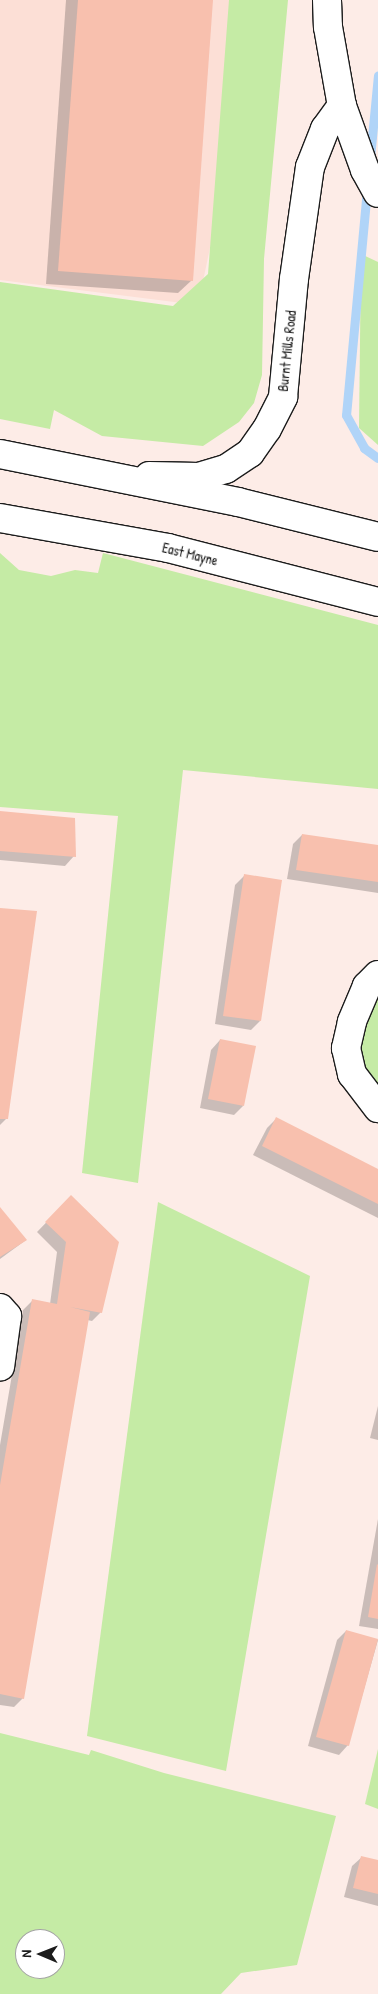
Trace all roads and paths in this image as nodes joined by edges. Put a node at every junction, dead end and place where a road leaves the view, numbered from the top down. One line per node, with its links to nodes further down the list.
1 (327, 0): 2 (street)
2 (342, 106): 3 (street); 5 (street, Burnt Mills Road)
3 (372, 181)
4 (0, 454): 5 (street)
5 (82, 469): 7 (street)
6 (0, 518): 8 (street, East Mayne)
7 (378, 537)
8 (378, 602)
9 (378, 975): 10 (street)
10 (378, 1108)
11 (0, 1308): 12 (street)
12 (0, 1367)

